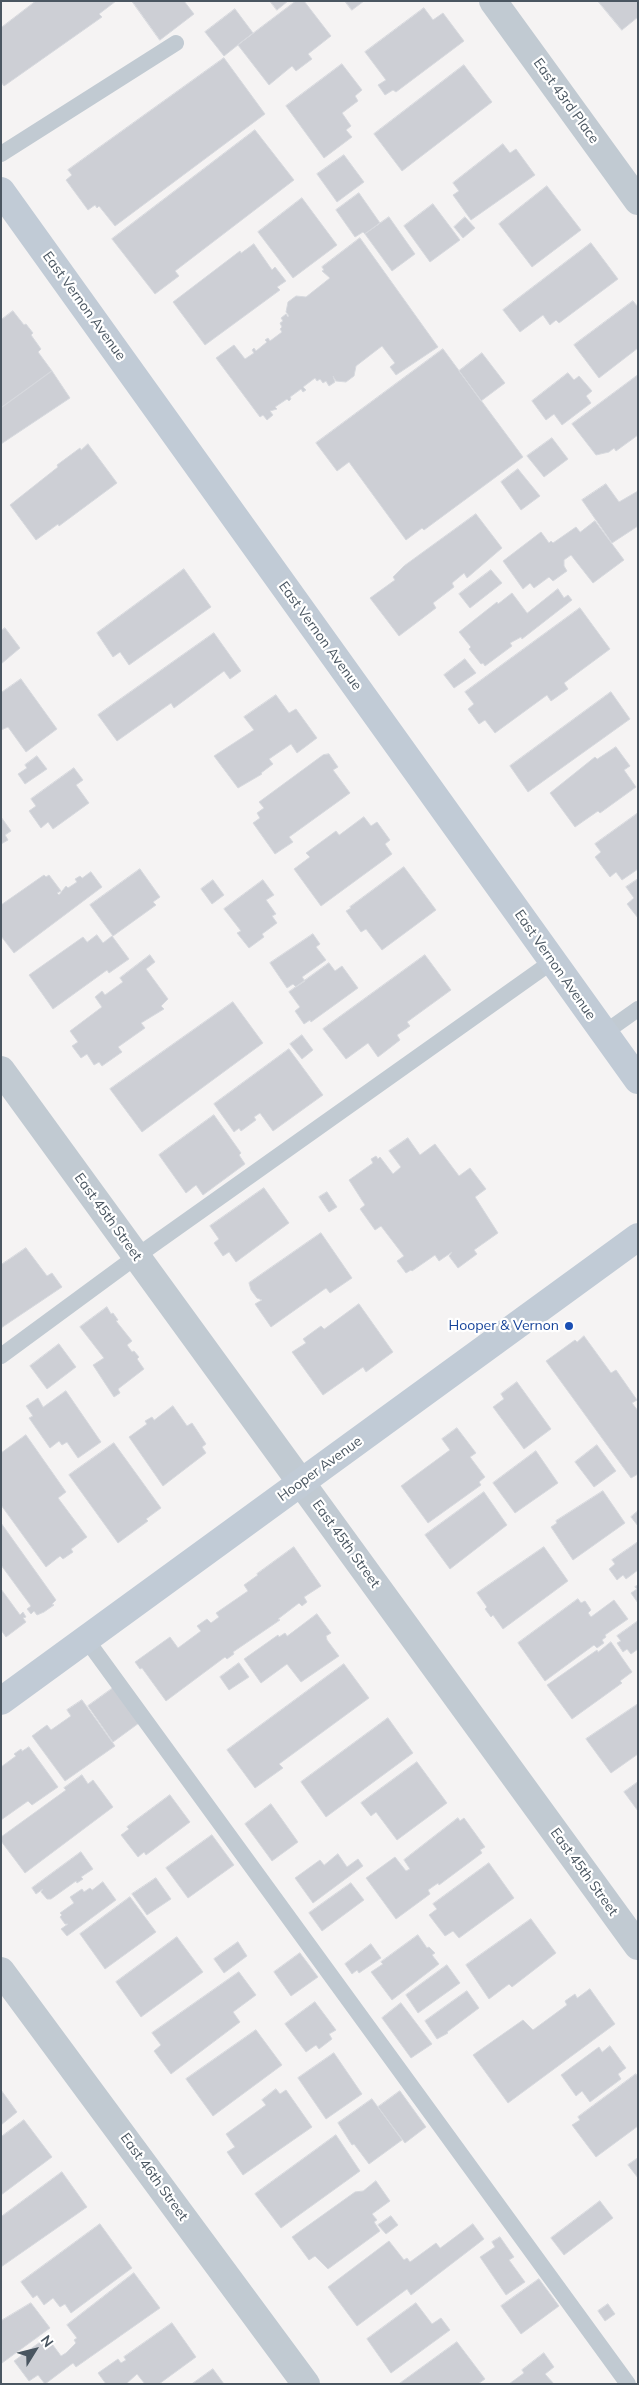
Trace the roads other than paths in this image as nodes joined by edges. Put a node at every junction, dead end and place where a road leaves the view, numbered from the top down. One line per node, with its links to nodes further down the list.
1 (493, 1): 5 (street, East 43rd Place)
2 (176, 43): 3 (lane)
3 (1, 154)
4 (1, 191): 6 (main road, East Vernon Avenue)
5 (638, 201)
6 (553, 961): 8 (main road, East Vernon Avenue); 12 (lane)
7 (638, 1010): 8 (lane)
8 (604, 1033): 10 (main road, East Vernon Avenue)
9 (1, 1070): 12 (street, East 45th Street)
10 (638, 1080)
11 (638, 1236): 14 (main road, Hooper Avenue)
12 (137, 1256): 13 (lane); 14 (street, East 45th Street)
13 (1, 1356)
14 (301, 1482): 15 (main road, Hooper Avenue); 17 (street, East 45th Street)
15 (86, 1639): 16 (main road, Hooper Avenue); 20 (lane)
16 (1, 1701)
17 (638, 1946)
18 (1, 1971): 19 (street, East 46th Street)
19 (306, 2384)
20 (628, 2384)

